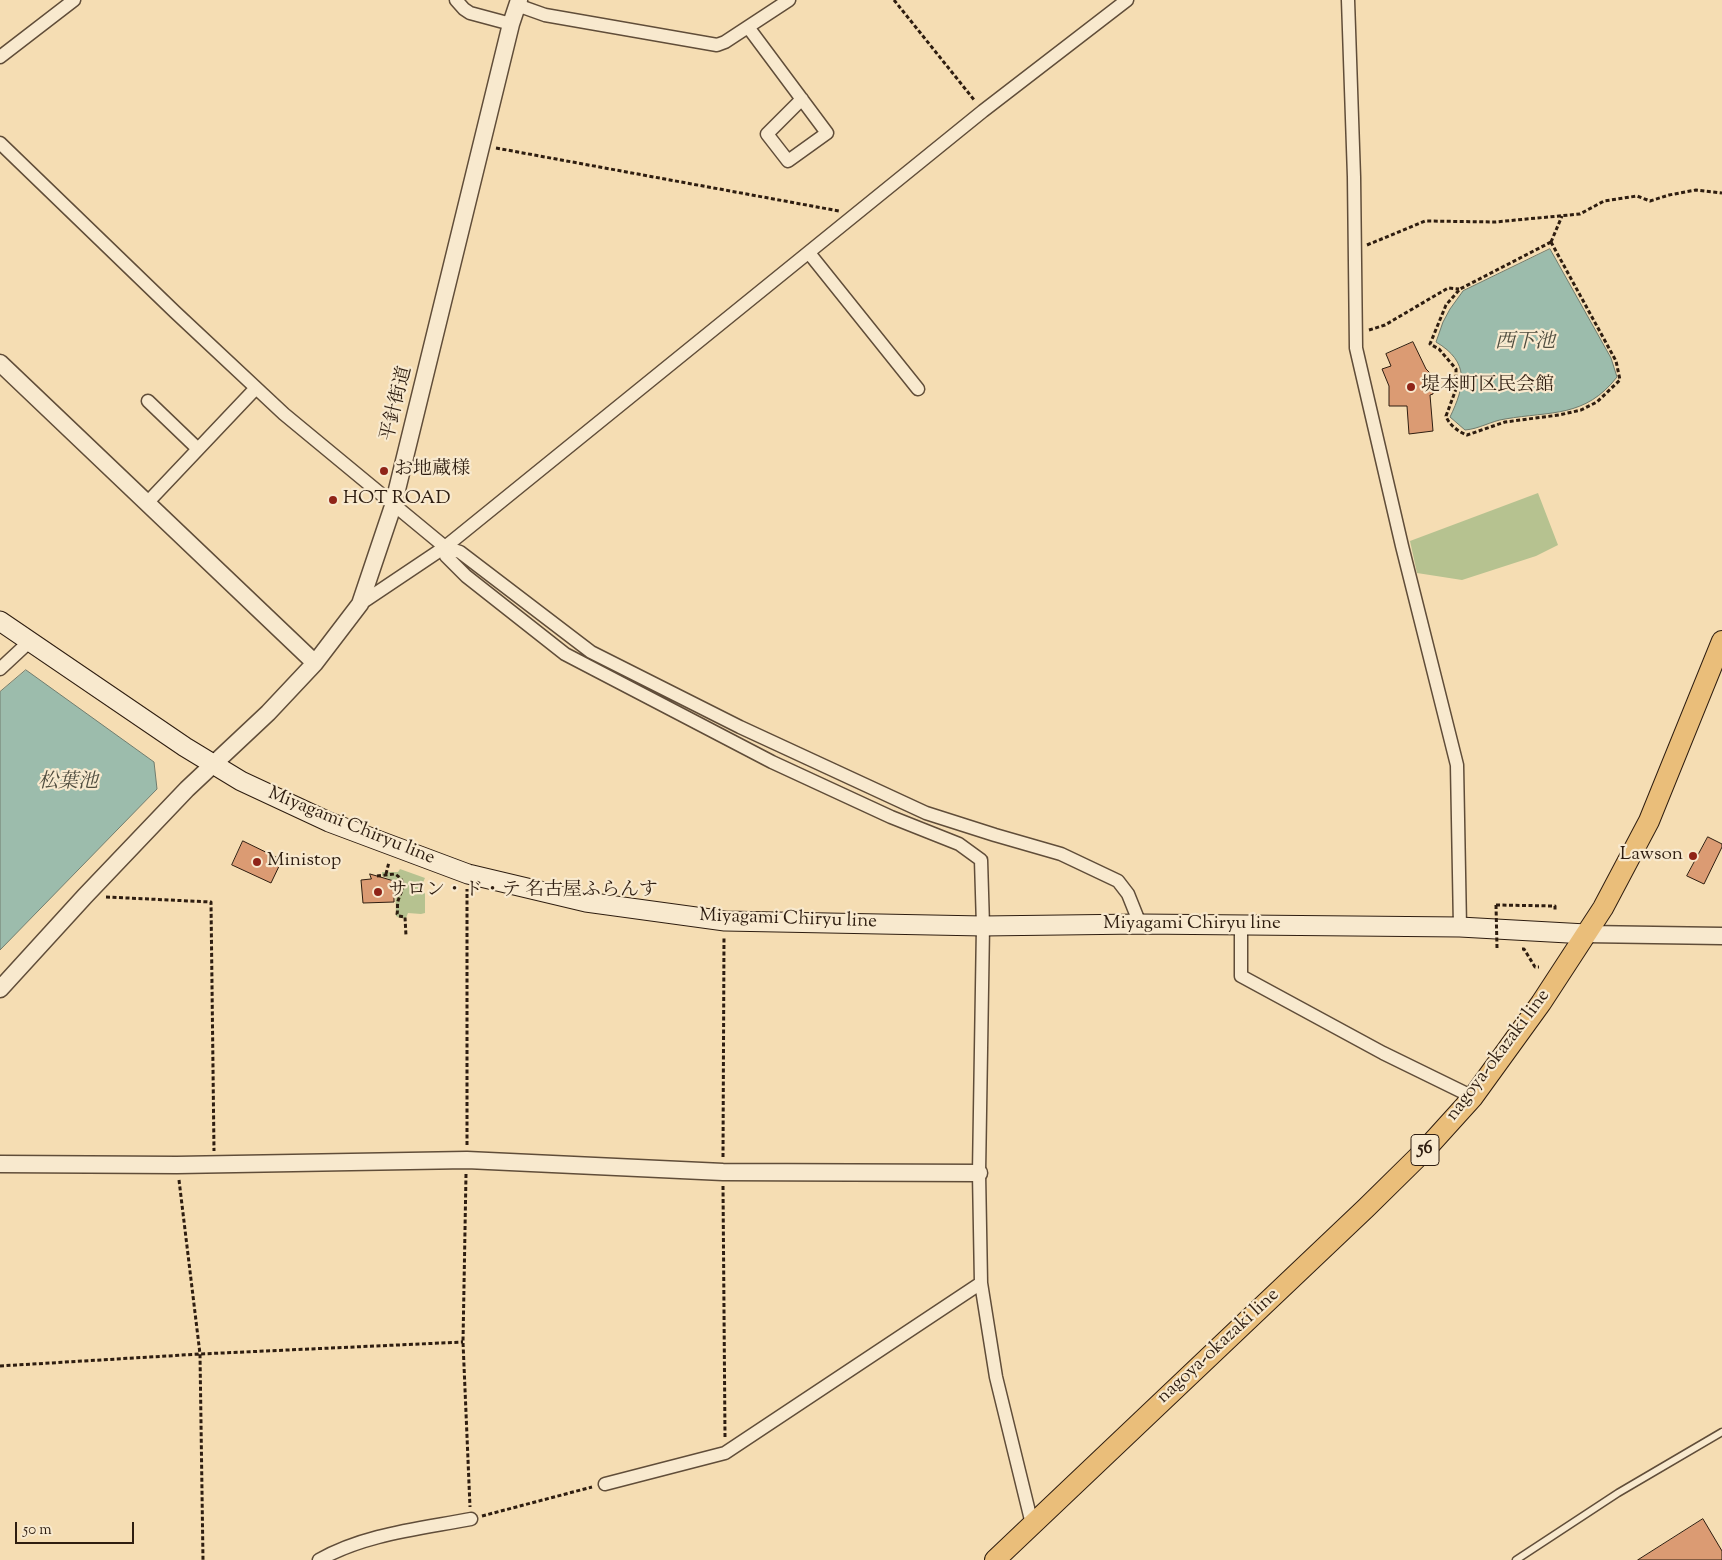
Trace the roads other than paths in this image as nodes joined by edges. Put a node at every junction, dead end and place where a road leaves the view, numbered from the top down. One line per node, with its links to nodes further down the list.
1 (74, 0): 9 (street)
2 (456, 0): 7 (street)
3 (789, 0): 8 (street)
4 (1126, 0): 12 (street)
5 (1348, 0): 31 (street)
6 (518, 3): 7 (street, 平針街道); 8 (street)
7 (511, 24): 19 (street, 平針街道)
8 (748, 27): 10 (street)
9 (0, 58)
10 (802, 99): 10 (street)
11 (0, 143): 14 (street)
12 (809, 253): 15 (street); 20 (street)
13 (0, 363): 18 (street)
14 (256, 388): 17 (street); 19 (street)
15 (918, 389)
16 (148, 401): 17 (street)
17 (198, 449): 18 (street)
18 (147, 503): 25 (street)
19 (394, 506): 20 (street); 21 (street, 平針街道)
20 (445, 547): 21 (street); 28 (street); 30 (street)
21 (360, 604): 25 (street, 平針街道)
22 (0, 621): 24 (main road, Miyagami Chiryu line)
23 (1722, 641): 32 (main road, nagoya-okazaki line / 56)
24 (29, 642): 26 (street); 27 (main road, Miyagami Chiryu line)
25 (315, 663): 27 (street, 平針街道)
26 (0, 669)
27 (214, 764): 30 (main road, Miyagami Chiryu line); 34 (street, 平針街道)
28 (1140, 924): 29 (main road, Miyagami Chiryu line); 30 (main road, Miyagami Chiryu line)
29 (1241, 924): 31 (main road, Miyagami Chiryu line); 35 (street)
30 (983, 926): 37 (street)
31 (1460, 927): 32 (main road, Miyagami Chiryu line)
32 (1586, 934): 33 (street); 35 (main road, nagoya-okazaki line / 56)
33 (1722, 936)
34 (0, 989)
35 (1473, 1097): 42 (main road, nagoya-okazaki line / 56)
36 (0, 1164): 37 (street)
37 (979, 1173): 38 (street)
38 (981, 1283): 40 (street); 42 (street)
39 (1722, 1432): 45 (lane)
40 (605, 1484)
41 (471, 1520): 43 (street)
42 (1032, 1524): 44 (main road, nagoya-okazaki line / 56)
43 (319, 1560)
44 (995, 1560)
45 (1516, 1560)

